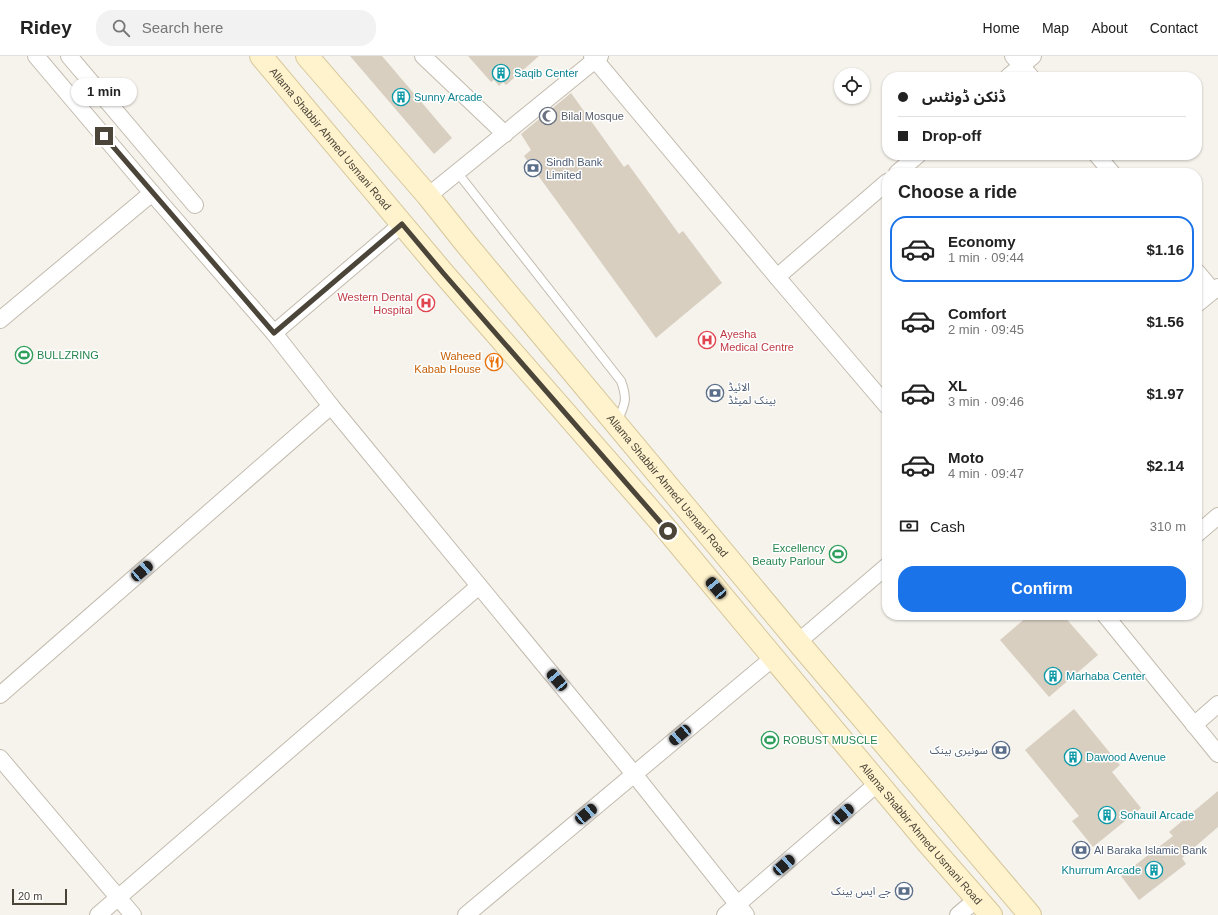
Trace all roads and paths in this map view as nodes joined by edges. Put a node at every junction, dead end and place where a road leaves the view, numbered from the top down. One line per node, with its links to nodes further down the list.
1 (36, 56): 16 (street)
2 (69, 56): 18 (street)
3 (261, 56): 19 (main road, Allama Shabbir Ahmed Usmani Road)
4 (307, 56): 17 (main road, Allama Shabbir Ahmed Usmani Road)
5 (424, 56): 9 (street)
6 (596, 57): 9 (street); 20 (street)
7 (1024, 64): 8 (street)
8 (1014, 72)
9 (504, 134): 14 (street)
10 (912, 160): 12 (street)
11 (1101, 160): 13 (street)
12 (903, 168)
13 (1108, 168)
14 (457, 172): 17 (street); 28 (lane)
15 (882, 186): 20 (street)
16 (152, 193): 24 (street); 25 (street)
17 (428, 196): 28 (main road, Allama Shabbir Ahmed Usmani Road)
18 (195, 205)
19 (402, 224): 25 (street); 35 (main road, Allama Shabbir Ahmed Usmani Road)
20 (777, 277): 26 (street)
21 (1202, 277): 22 (street)
22 (1215, 289): 23 (street)
23 (1202, 300)
24 (0, 320)
25 (274, 333): 27 (street)
26 (882, 400)
27 (332, 406): 32 (street); 36 (street)
28 (616, 424): 34 (main road, Allama Shabbir Ahmed Usmani Road)
29 (1218, 516): 30 (street)
30 (1202, 530)
31 (882, 570): 34 (street)
32 (479, 586): 41 (street); 43 (street)
33 (1109, 620): 38 (street)
34 (798, 642): 50 (main road, Allama Shabbir Ahmed Usmani Road)
35 (773, 658): 41 (street); 42 (main road, Allama Shabbir Ahmed Usmani Road)
36 (0, 695)
37 (1218, 704): 38 (street)
38 (1194, 725): 39 (street)
39 (1218, 754)
40 (0, 758): 43 (street)
41 (634, 774): 45 (street); 48 (street)
42 (878, 783): 44 (main road, Allama Shabbir Ahmed Usmani Road); 45 (street)
43 (118, 898): 46 (street); 47 (street)
44 (984, 907): 49 (street)
45 (736, 912)
46 (98, 915)
47 (133, 915)
48 (466, 915)
49 (958, 915)
50 (1030, 915)

